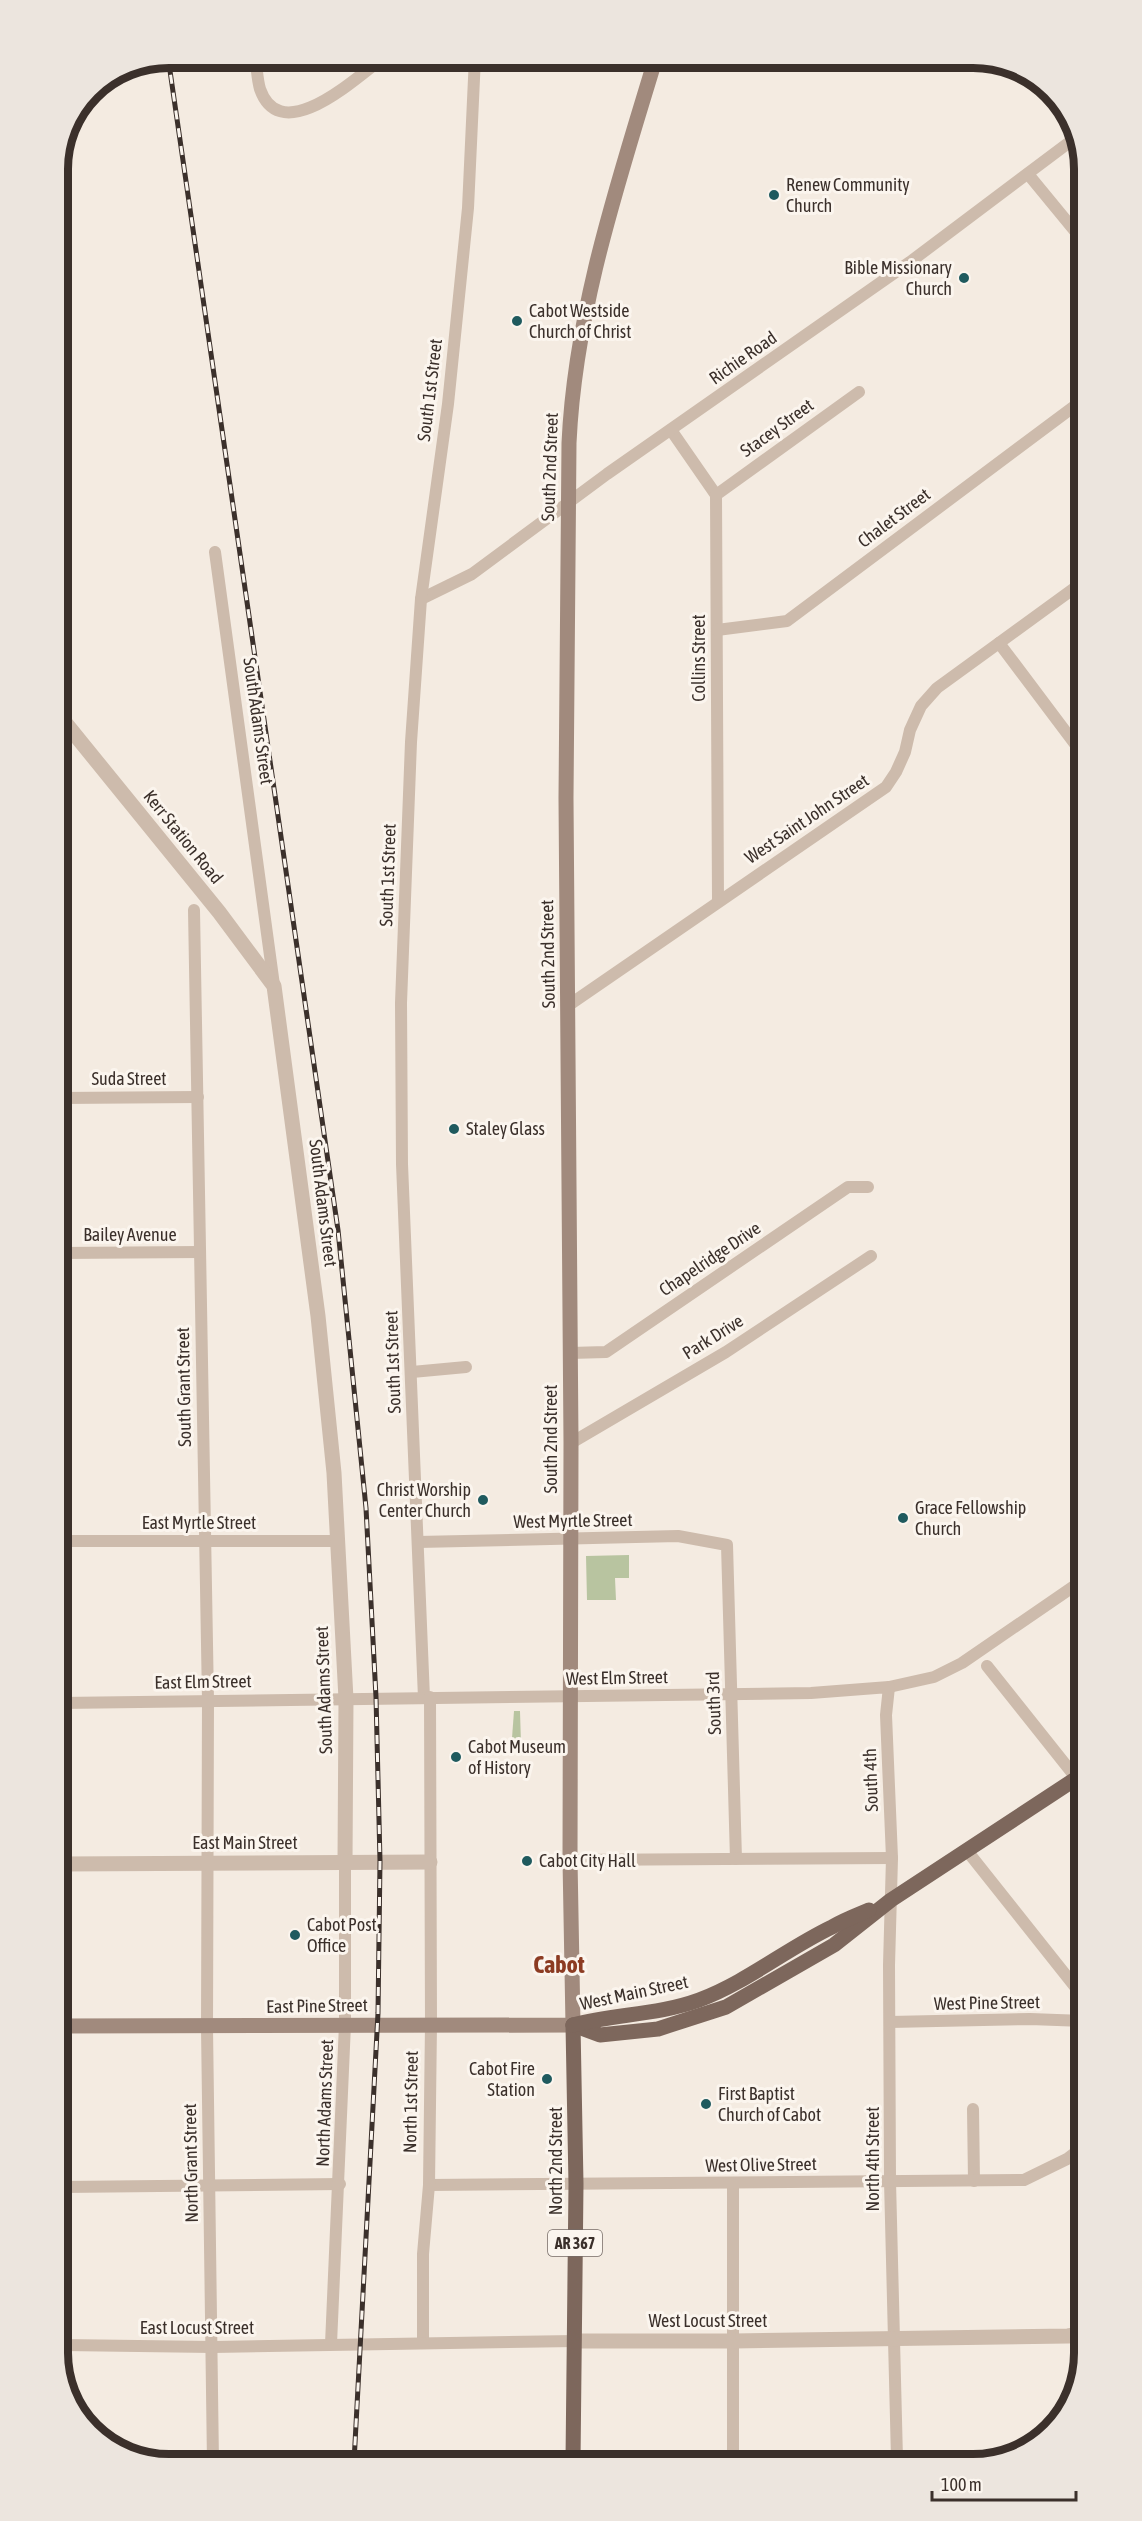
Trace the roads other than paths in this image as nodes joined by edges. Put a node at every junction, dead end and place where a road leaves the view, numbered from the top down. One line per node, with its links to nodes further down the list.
1 (257, 68): 2 (street)
2 (369, 68)
3 (474, 68): 15 (street, South 1st Street)
4 (653, 68): 12 (main road, South 2nd Street / AR 367)
5 (1071, 141): 6 (street, Richie Road)
6 (1028, 174): 7 (street); 10 (street, Richie Road)
7 (1074, 230)
8 (859, 392): 11 (street, Stacey Street)
9 (1074, 406): 16 (street, Chalet Street)
10 (671, 430): 11 (street); 12 (street, Richie Road)
11 (716, 495): 16 (street, Collins Street)
12 (567, 503): 15 (street, Richie Road); 23 (main road, South 2nd Street / AR 367)
13 (215, 552): 22 (street, South Adams Street)
14 (1074, 588): 17 (street, West Saint John Street)
15 (420, 599): 32 (street, South 1st Street)
16 (717, 630): 20 (street, Collins Street)
17 (999, 643): 19 (street); 20 (street, West Saint John Street)
18 (68, 726): 22 (street, Kerr Station Road)
19 (1074, 743)
20 (718, 901): 23 (street, West Saint John Street)
21 (194, 910): 24 (street, South Grant Street)
22 (274, 986): 37 (street, South Adams Street)
23 (569, 1005): 30 (main road, South 2nd Street / AR 367)
24 (198, 1097): 25 (street, Suda Street); 27 (street, South Grant Street)
25 (68, 1098)
26 (868, 1187): 30 (street, Chapelridge Drive)
27 (200, 1252): 28 (street, Bailey Avenue); 34 (street, South Grant Street)
28 (68, 1253)
29 (871, 1256): 33 (street, Park Drive)
30 (570, 1353): 33 (main road, South 2nd Street / AR 367)
31 (466, 1367): 32 (street)
32 (412, 1372): 38 (street, South 1st Street)
33 (571, 1443): 35 (main road, South 2nd Street / AR 367)
34 (205, 1540): 36 (street, East Myrtle Street); 37 (street, East Myrtle Street); 47 (street, South Grant Street)
35 (571, 1540): 38 (street, West Myrtle Street); 39 (street, West Myrtle Street); 44 (main road, South 2nd Street / AR 367)
36 (68, 1541)
37 (337, 1541): 46 (street, South Adams Street)
38 (418, 1542): 45 (street, South 1st Street)
39 (728, 1545): 43 (street, South 3rd)
40 (1074, 1586): 42 (street, West Elm Street)
41 (987, 1666): 49 (street)
42 (889, 1687): 43 (street, West Elm Street); 52 (street, South 4th)
43 (731, 1693): 44 (street, West Elm Street); 53 (street, South 3rd)
44 (569, 1697): 45 (street, West Elm Street); 54 (main road, South 2nd Street / AR 367)
45 (427, 1698): 46 (street, West Elm Street); 56 (street, South 1st Street)
46 (346, 1699): 47 (street, East Elm Street); 55 (street, South Adams Street)
47 (208, 1700): 48 (street, East Elm Street); 57 (street, South Grant Street)
48 (68, 1703)
49 (1074, 1770)
50 (1074, 1781): 51 (main road, West Main Street)
51 (968, 1852): 59 (main road, West Main Street); 60 (street)
52 (892, 1858): 53 (street); 59 (street, North 4th Street)
53 (736, 1859): 54 (street)
54 (570, 1860): 65 (main road, North 2nd Street / AR 367)
55 (345, 1862): 56 (street, East Main Street); 57 (street, East Main Street); 63 (street, North Adams Street)
56 (430, 1862): 64 (street, North 1st Street)
57 (208, 1863): 58 (street, East Main Street); 67 (street, North Grant Street)
58 (68, 1864)
59 (891, 1900): 62 (street, North 4th Street); 65 (main road, West Main Street)
60 (1074, 1985)
61 (1074, 2021): 62 (street, West Pine Street)
62 (890, 2022): 70 (street, North 4th Street)
63 (345, 2024): 64 (main road, East Pine Street); 67 (main road, East Pine Street); 72 (street, North Adams Street)
64 (431, 2024): 65 (main road, East Pine Street); 75 (street, North 1st Street)
65 (573, 2025): 73 (main road, North 2nd Street / AR 367)
66 (68, 2026): 67 (main road, East Pine Street)
67 (207, 2028): 76 (street, North Grant Street)
68 (973, 2109): 71 (street)
69 (1074, 2154): 71 (street, West Olive Street)
70 (890, 2181): 71 (street, West Olive Street); 74 (street, West Olive Street); 79 (street, North 4th Street)
71 (974, 2181)
72 (340, 2184): 76 (street); 83 (street, North Adams Street)
73 (576, 2184): 74 (street, West Olive Street); 75 (street, West Olive Street); 80 (main road, North 2nd Street / AR 367)
74 (733, 2184): 81 (street)
75 (429, 2185): 82 (street, North 1st Street)
76 (209, 2186): 77 (street); 85 (street, North Grant Street)
77 (68, 2187)
78 (1074, 2335): 79 (street, West Locust Street)
79 (894, 2337): 81 (street, West Locust Street); 89 (street, North 4th Street)
80 (575, 2341): 81 (street, West Locust Street); 82 (street, West Locust Street); 87 (main road, North 2nd Street / AR 367)
81 (734, 2341): 88 (street)
82 (423, 2342): 83 (street, West Locust Street)
83 (331, 2344): 85 (street, East Locust Street)
84 (68, 2345): 85 (street, East Locust Street)
85 (213, 2347): 86 (street, North Grant Street)
86 (213, 2453)
87 (573, 2454)
88 (733, 2454)
89 (897, 2454)

